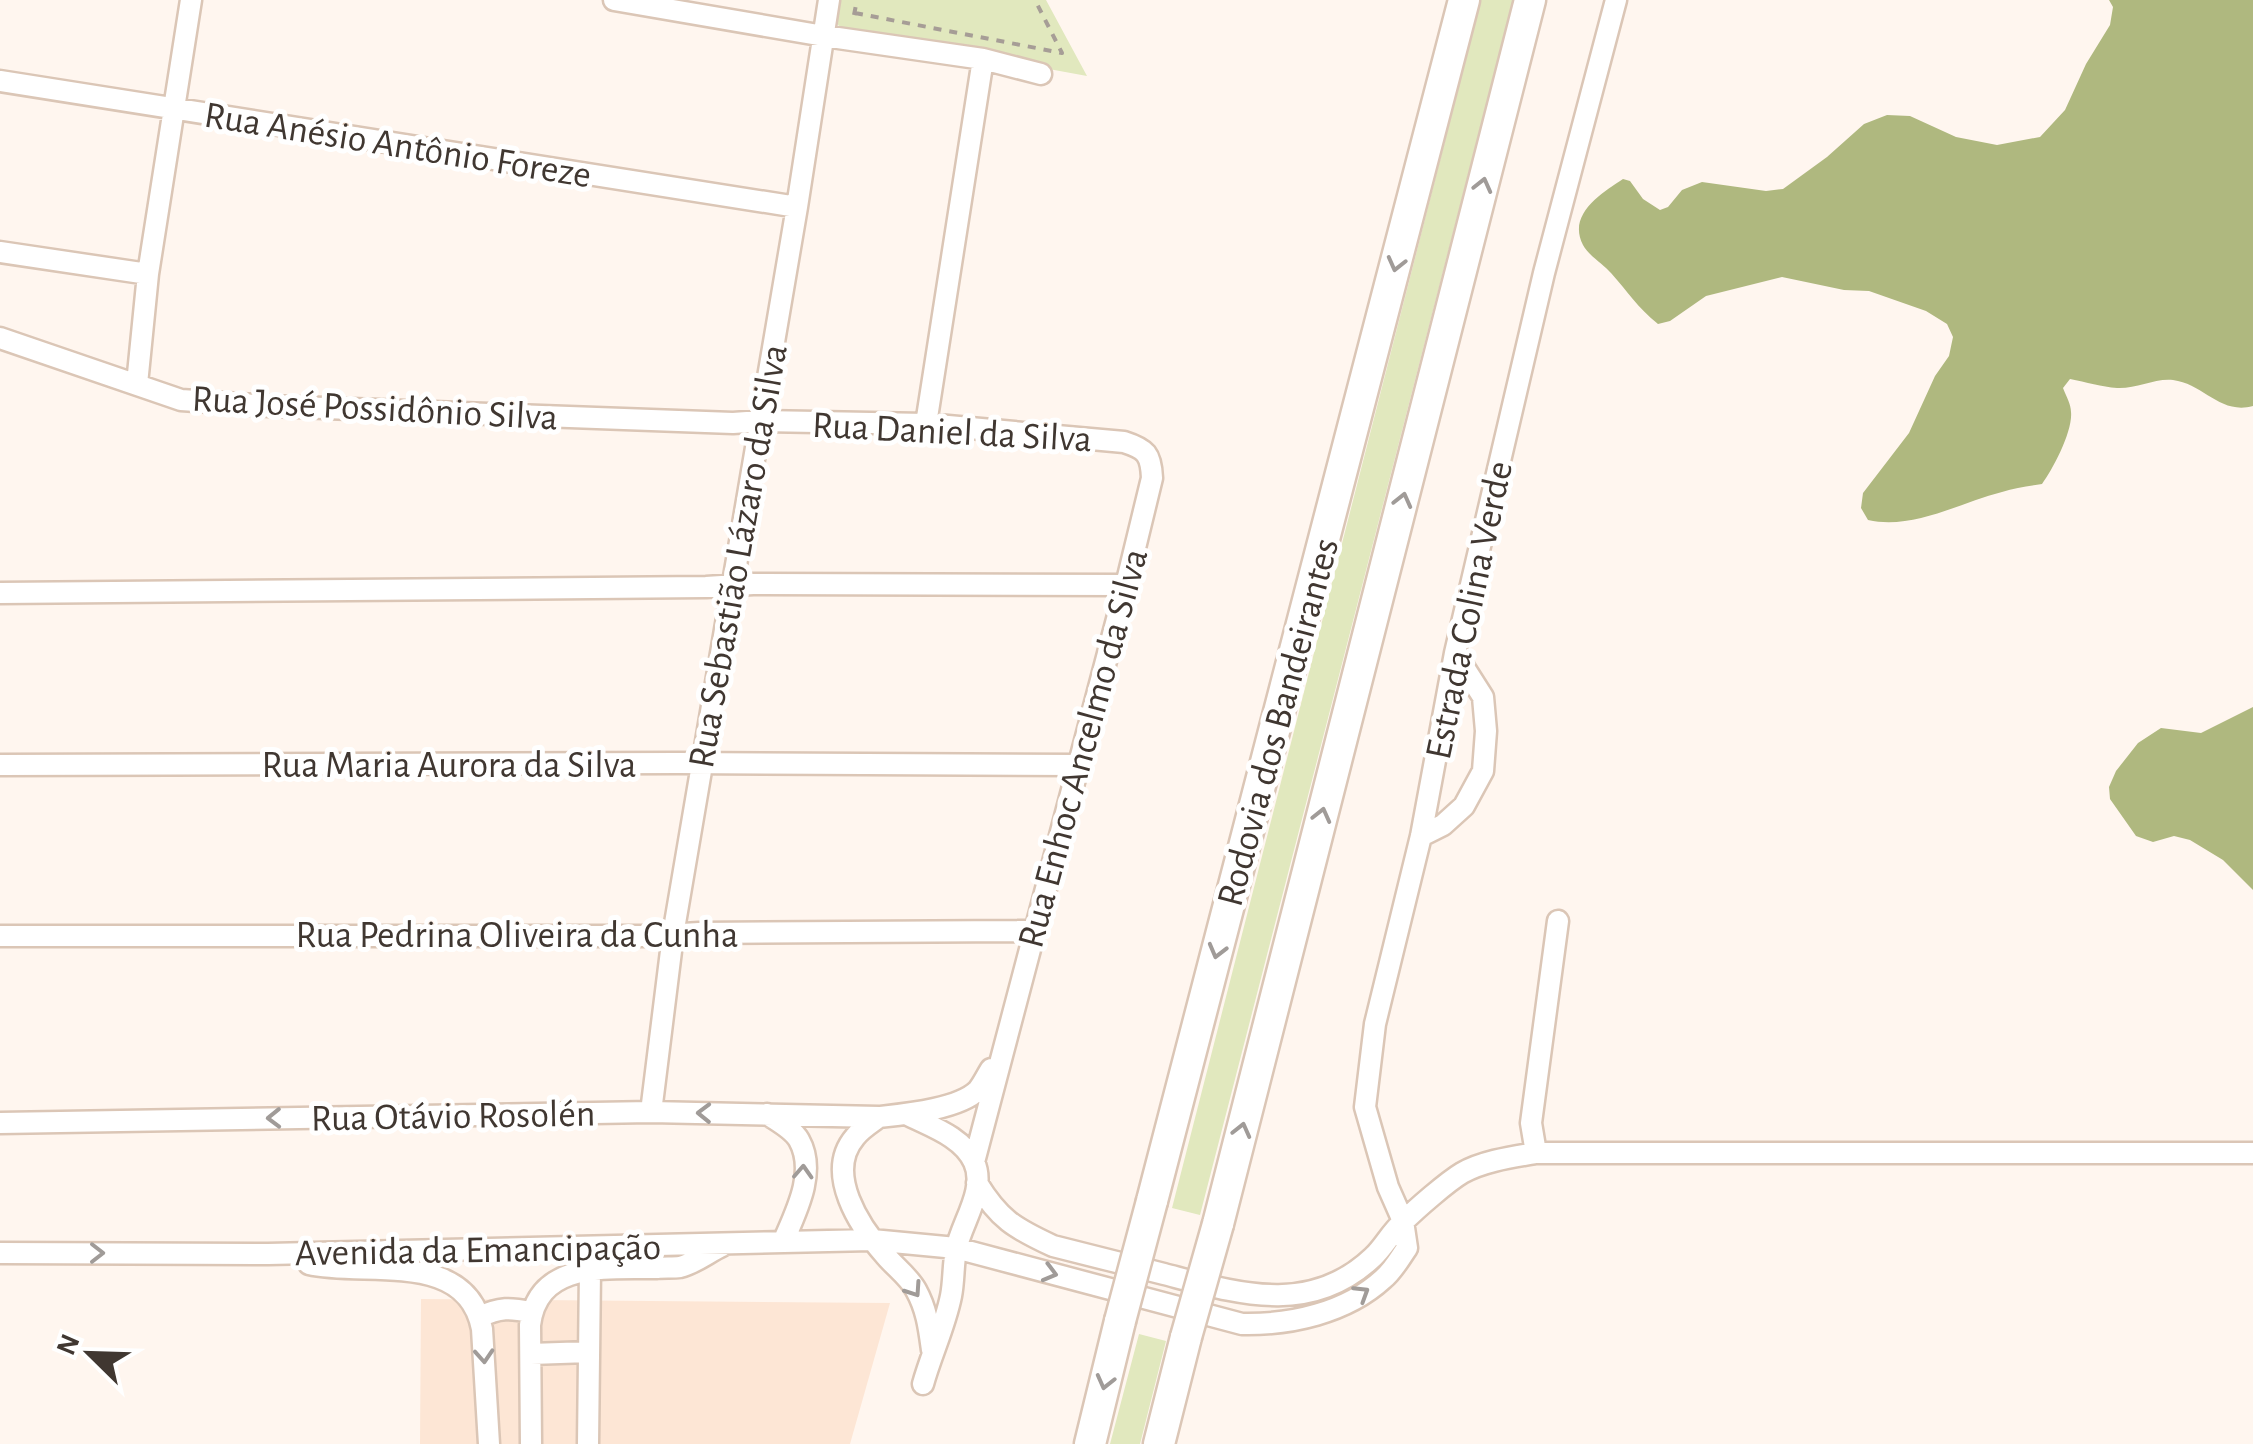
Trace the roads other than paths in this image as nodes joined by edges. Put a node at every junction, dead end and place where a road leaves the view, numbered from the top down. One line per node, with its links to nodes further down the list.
1 (192, 0): 11 (street)
2 (614, 0): 7 (street)
3 (829, 0): 7 (street, Rua Sebastião Lázaro da Silva)
4 (1464, 0): 58 (highway, Rodovia dos Bandeirantes, one-way to 58, bridge)
5 (1530, 0): 59 (highway, Rodovia dos Bandeirantes, one-way to 5, bridge)
6 (1616, 0): 23 (street, Estrada Colina Verde)
7 (824, 36): 8 (street); 12 (street, Rua Sebastião Lázaro da Silva)
8 (983, 59): 9 (street); 18 (street)
9 (1041, 74)
10 (0, 81): 11 (street, Rua Anésio Antônio Foreze)
11 (175, 108): 12 (street, Rua Anésio Antônio Foreze); 14 (street)
12 (797, 207): 17 (street, Rua Sebastião Lázaro da Silva)
13 (0, 252): 14 (street)
14 (148, 274): 16 (street)
15 (0, 338): 16 (street, Rua José Possidônio Silva)
16 (136, 384): 17 (street, Rua José Possidônio Silva)
17 (761, 421): 18 (street, Rua Daniel da Silva); 21 (street, Rua Sebastião Lázaro da Silva)
18 (926, 424): 19 (street, Rua Daniel da Silva)
19 (1142, 448): 20 (street, Rua Enhoc Ancelmo da Silva)
20 (1126, 584): 21 (street); 25 (street, Rua Enhoc Ancelmo da Silva)
21 (732, 586): 22 (street); 24 (street, Rua Sebastião Lázaro da Silva)
22 (0, 593)
23 (1455, 653): 27 (street, Estrada Colina Verde); 27 (street)
24 (701, 764): 25 (street, Rua Maria Aurora da Silva); 26 (street, Rua Maria Aurora da Silva); 30 (street, Rua Sebastião Lázaro da Silva)
25 (1078, 765): 29 (street, Rua Enhoc Ancelmo da Silva)
26 (0, 766)
27 (1421, 836): 41 (street, Estrada Colina Verde)
28 (1558, 921): 38 (street)
29 (1034, 931): 30 (street, Rua Pedrina Oliveira da Cunha); 32 (street, Rua Enhoc Ancelmo da Silva)
30 (673, 935): 31 (street, Rua Pedrina Oliveira da Cunha); 33 (street, Rua Sebastião Lázaro da Silva)
31 (0, 936)
32 (1002, 1050): 35 (street, Rua Enhoc Ancelmo da Silva); 40 (street, Rua Enhoc Ancelmo da Silva)
33 (651, 1112): 34 (street, Rua Otávio Rosolén, one-way to 33); 37 (street, Rua Otávio Rosolén, one-way to 37)
34 (767, 1114): 36 (street, Rua Otávio Rosolén); 43 (street, one-way to 34)
35 (906, 1114): 36 (street, Rua Otávio Rosolén); 40 (street)
36 (879, 1116): 42 (street)
37 (0, 1123)
38 (1536, 1153): 39 (street); 41 (street)
39 (2253, 1153)
40 (976, 1172): 41 (street); 45 (street)
41 (1403, 1221): 45 (street, one-way to 41)
42 (872, 1240): 43 (street, Avenida da Emancipação); 45 (street, Avenida da Emancipação); 52 (street, one-way to 52)
43 (783, 1242): 44 (street, Avenida da Emancipação)
44 (728, 1243): 47 (street, Avenida da Emancipação); 48 (street)
45 (956, 1248): 52 (street)
46 (0, 1253): 47 (street, Avenida da Emancipação, one-way to 47)
47 (268, 1254): 50 (street)
48 (590, 1270): 49 (street); 51 (street)
49 (532, 1312): 50 (street); 53 (street)
50 (480, 1317): 55 (street, one-way to 55)
51 (589, 1352): 53 (street); 57 (street)
52 (932, 1352): 54 (street)
53 (531, 1354): 56 (street)
54 (923, 1384)
55 (489, 1444)
56 (531, 1444)
57 (588, 1444)
58 (1090, 1444)
59 (1159, 1444)

